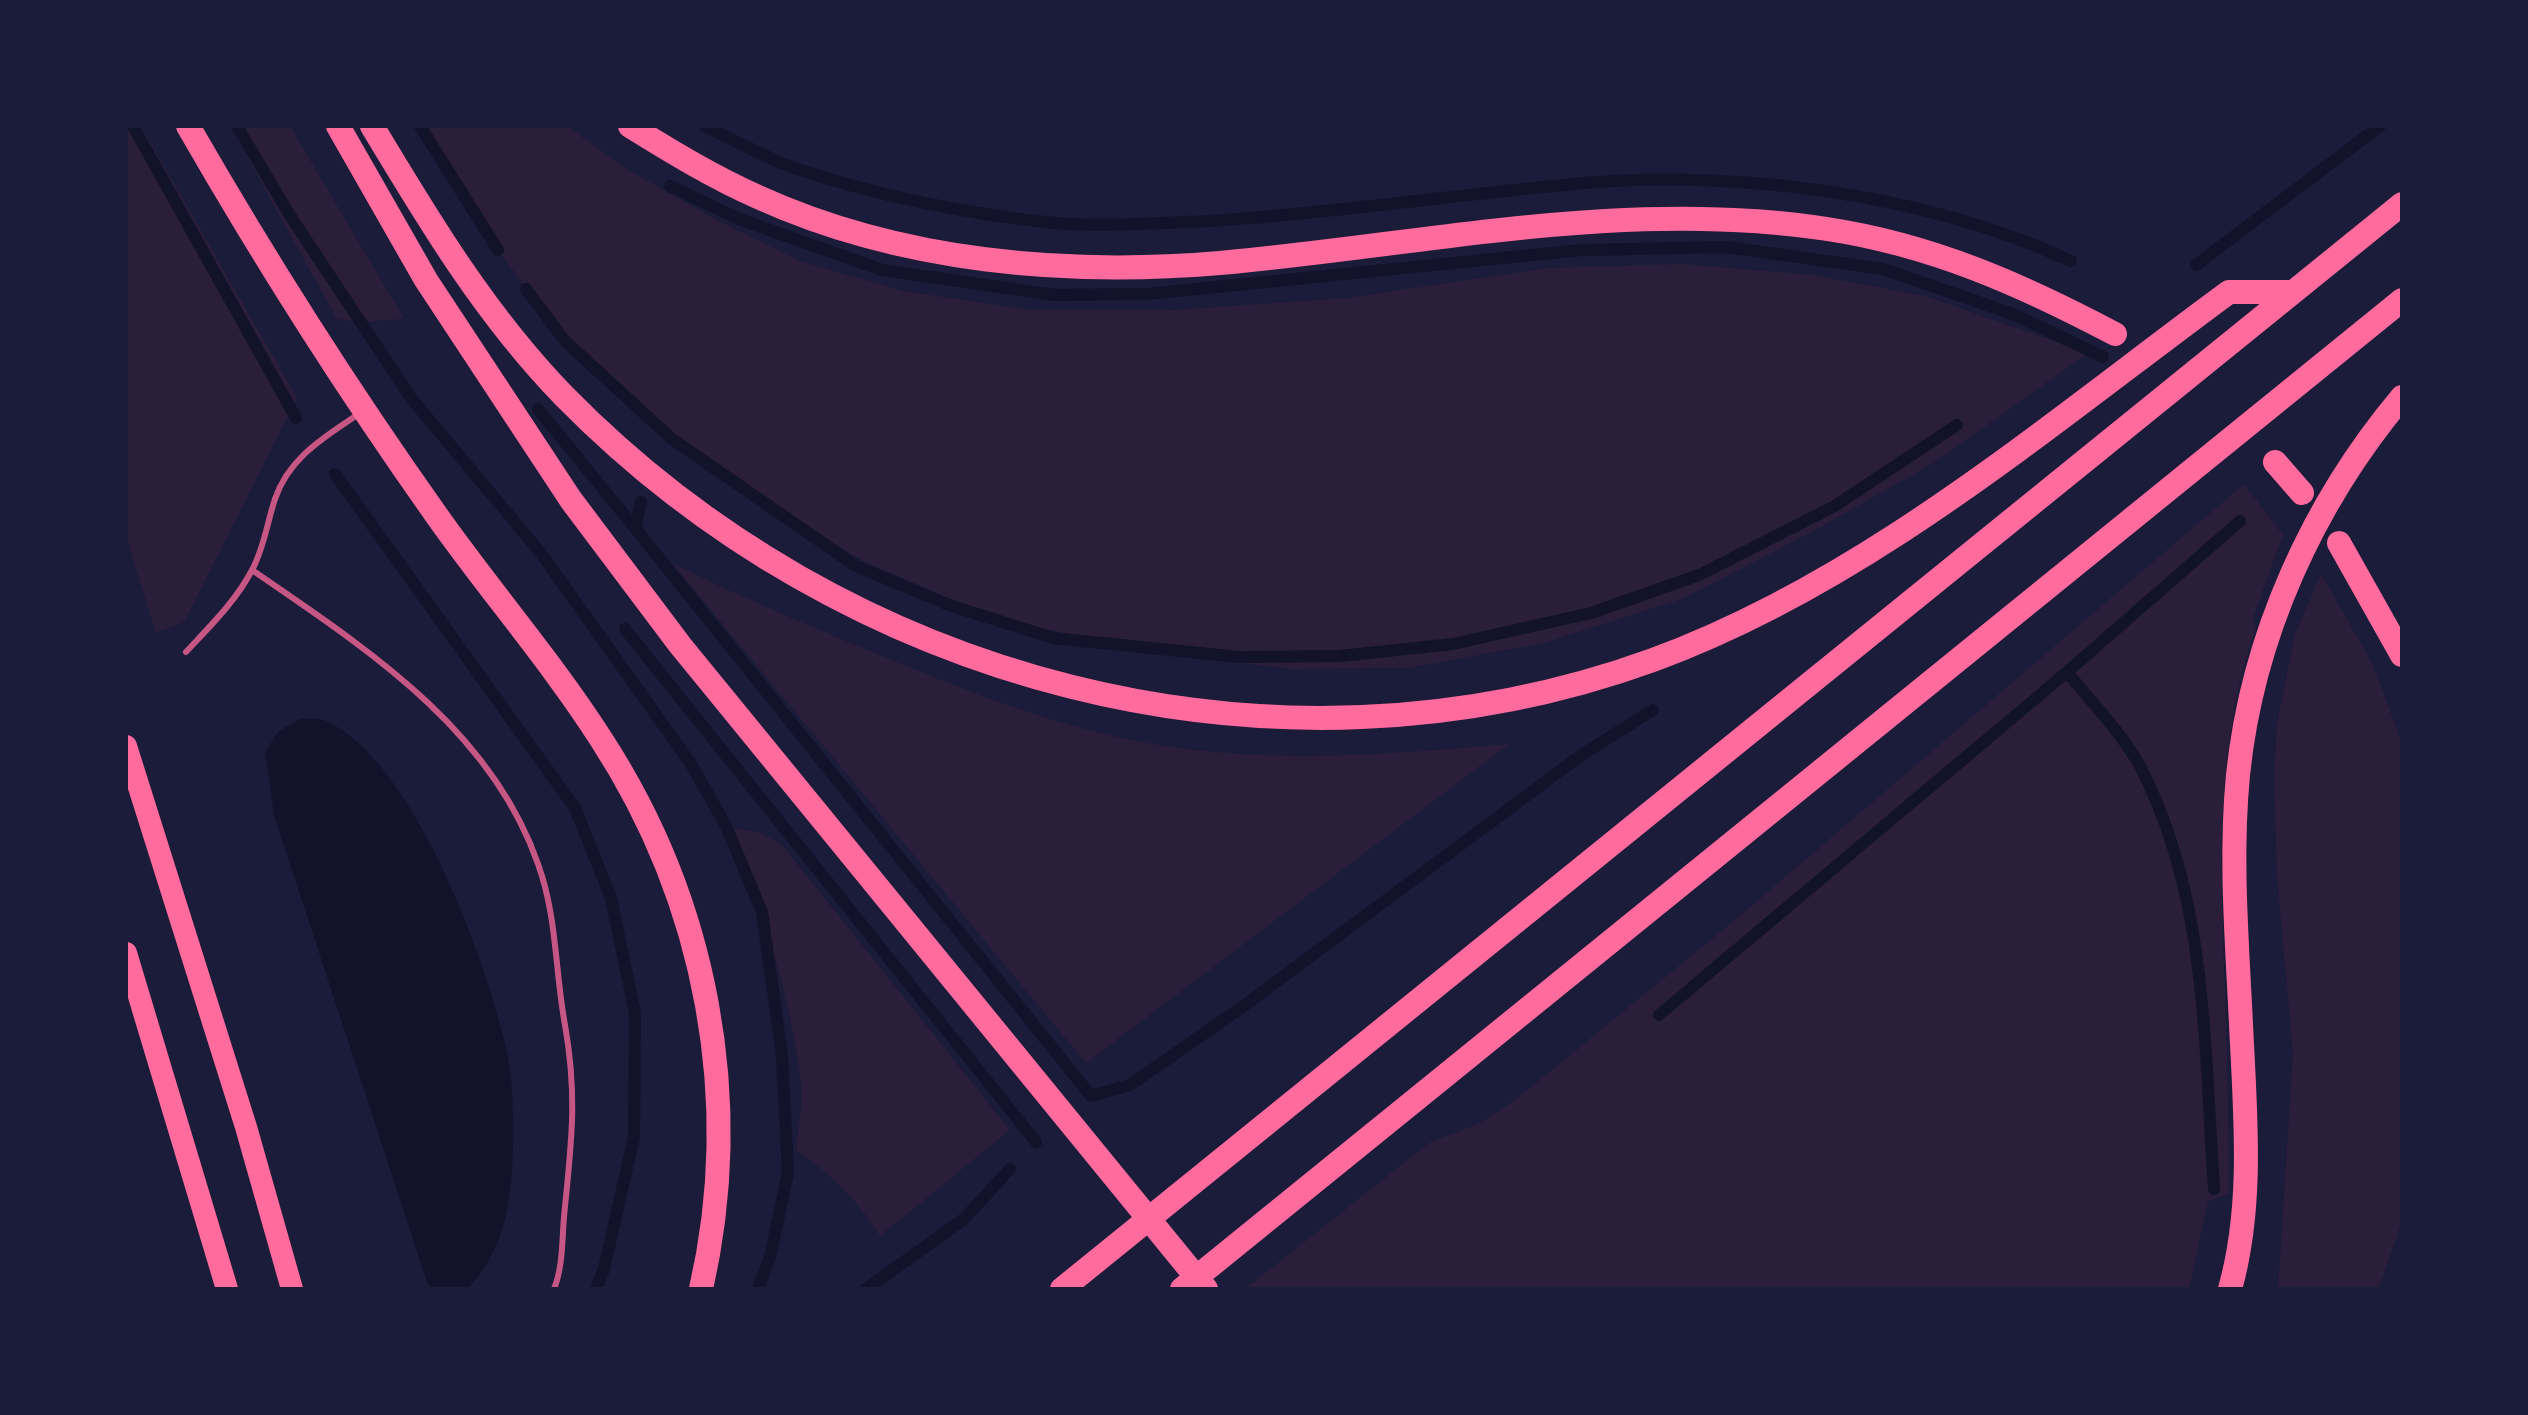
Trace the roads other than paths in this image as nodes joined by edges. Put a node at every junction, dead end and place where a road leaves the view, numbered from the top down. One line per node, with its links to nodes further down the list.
1 (188, 126): 10 (highway)
2 (338, 126): 25 (highway)
3 (372, 126): 6 (highway)
4 (630, 126): 8 (highway)
5 (2402, 204): 6 (highway)
6 (2293, 292): 23 (highway)
7 (2402, 300): 24 (highway)
8 (2115, 334)
9 (2402, 397): 26 (highway)
10 (363, 411): 14 (lane); 22 (highway)
11 (2275, 462): 12 (highway)
12 (2302, 493)
13 (2339, 543): 16 (highway)
14 (252, 570): 15 (lane); 21 (lane)
15 (186, 652)
16 (2402, 655)
17 (126, 746): 20 (highway)
18 (126, 953): 19 (highway)
19 (227, 1289)
20 (292, 1289)
21 (554, 1289)
22 (701, 1289)
23 (1062, 1289)
24 (1182, 1289)
25 (1206, 1289)
26 (2230, 1289)

